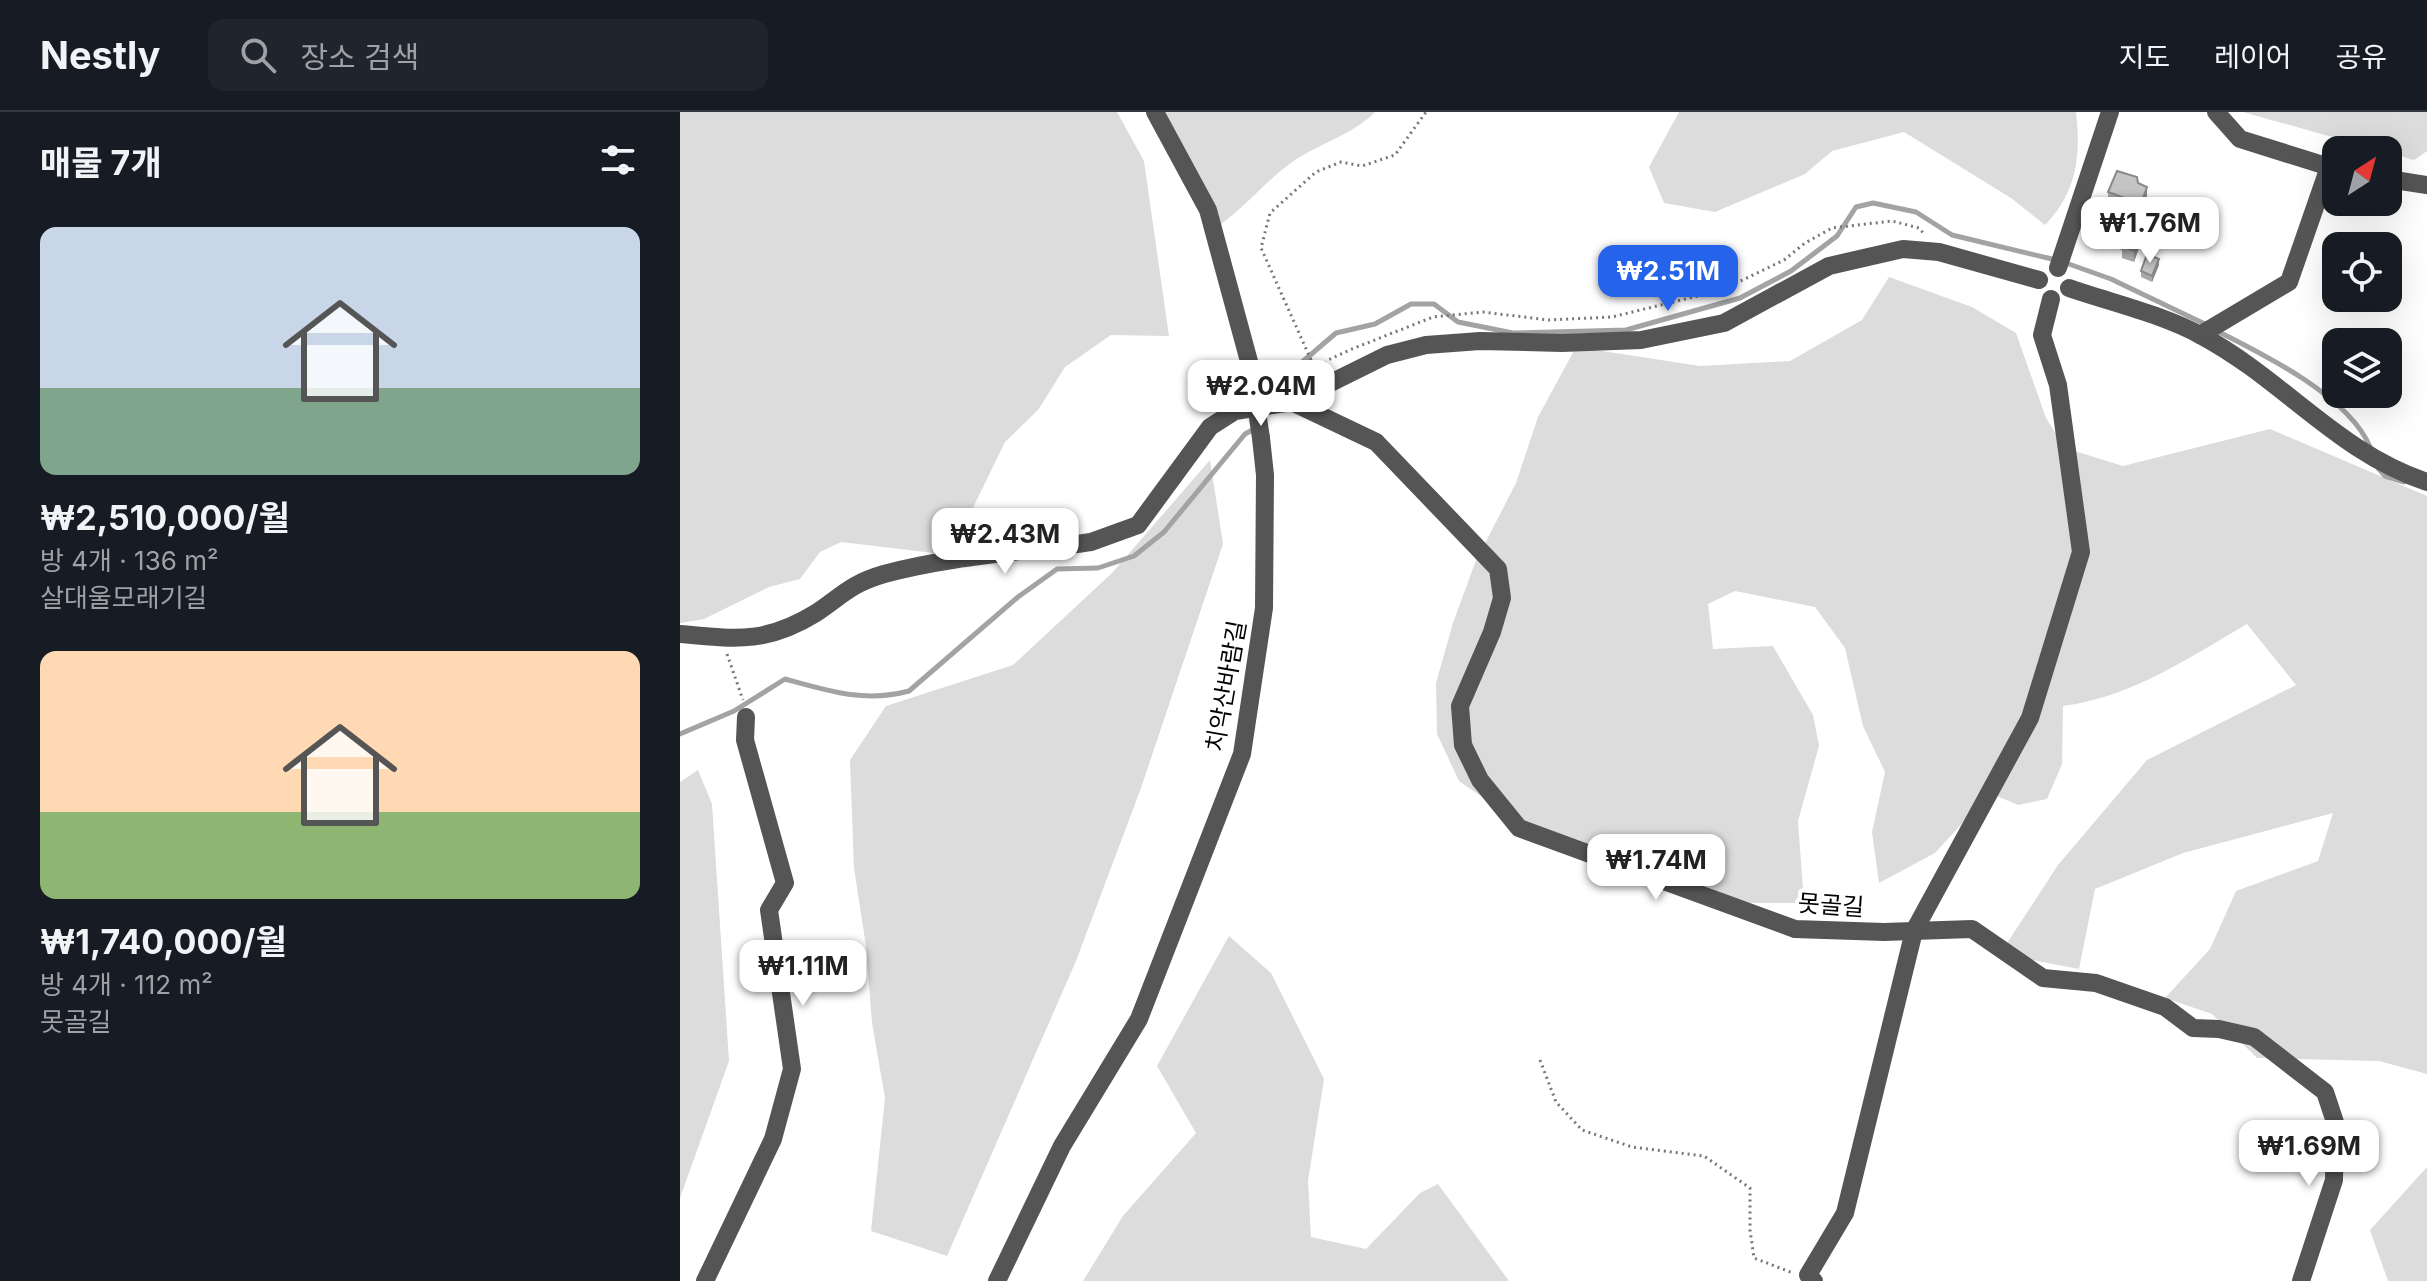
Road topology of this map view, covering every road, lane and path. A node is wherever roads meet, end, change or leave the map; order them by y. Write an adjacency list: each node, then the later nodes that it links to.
1 (1155, 112): 27 (street, 치악산바람길, bridge)
2 (1426, 112): 16 (path)
3 (2110, 112): 10 (street)
4 (2216, 112): 5 (street)
5 (2322, 165)
6 (2402, 181): 7 (street)
7 (2427, 185)
8 (2322, 195): 15 (street)
9 (1939, 252): 11 (street); 14 (path); 17 (street)
10 (2058, 266): 11 (street); 12 (street)
11 (2039, 280): 13 (street)
12 (2069, 288): 13 (street); 15 (street)
13 (2051, 299): 23 (street)
14 (1433, 317)
15 (2210, 329): 18 (street)
16 (1317, 373)
17 (1287, 403): 20 (street); 23 (street, 못골길)
18 (2427, 482)
19 (680, 634): 20 (street)
20 (723, 639): 21 (path)
21 (743, 698)
22 (746, 717): 26 (street)
23 (1914, 931): 25 (street); 28 (street, 못골길)
24 (1540, 1060): 25 (path)
25 (1811, 1278)
26 (705, 1281)
27 (997, 1281)
28 (2301, 1281)

